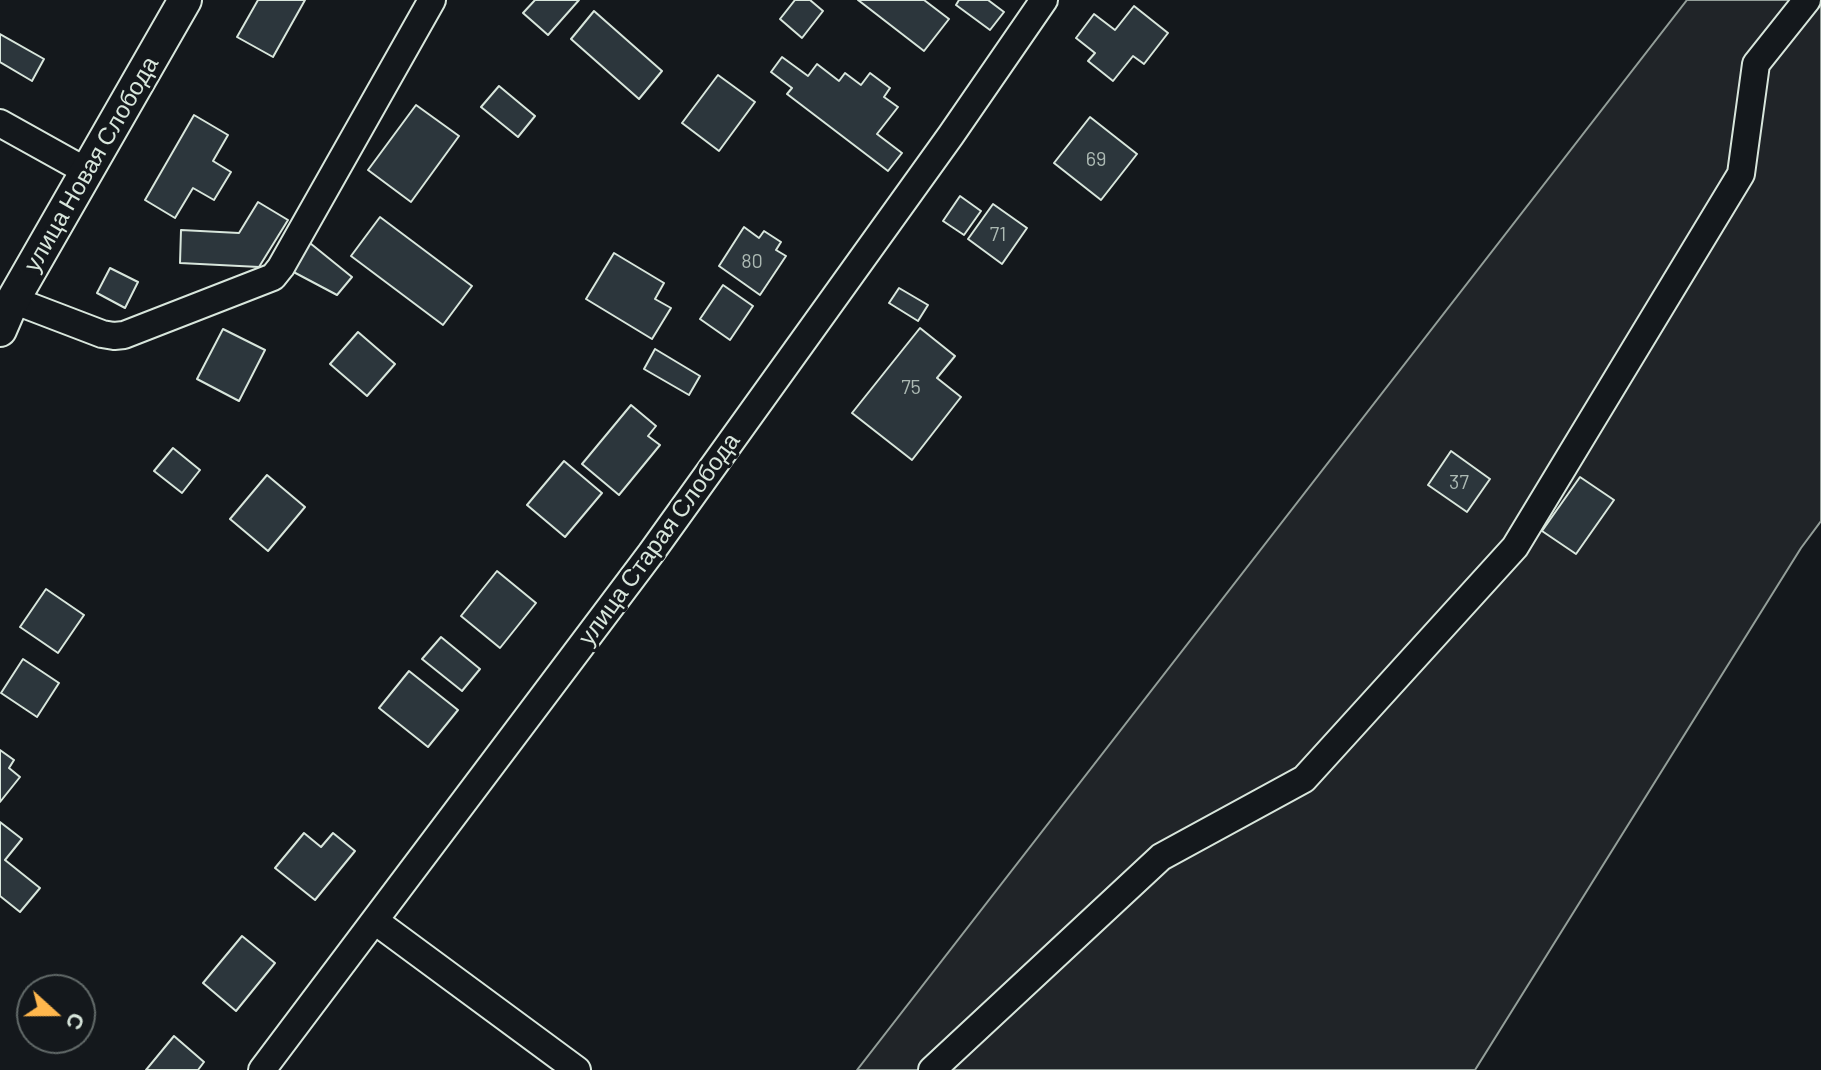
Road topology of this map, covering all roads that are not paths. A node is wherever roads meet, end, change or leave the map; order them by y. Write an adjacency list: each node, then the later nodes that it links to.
1 (185, 0): 6 (street, улица Новая Слобода)
2 (432, 0): 7 (street)
3 (1044, 0): 9 (street, улица Старая Слобода)
4 (1807, 0): 12 (street)
5 (0, 123): 6 (street)
6 (86, 171): 7 (street, улица Новая Слобода)
7 (13, 300): 8 (street, улица Новая Слобода)
8 (0, 330)
9 (375, 921): 10 (street, улица Старая Слобода); 11 (street)
10 (262, 1070)
11 (577, 1070)
12 (932, 1070)

